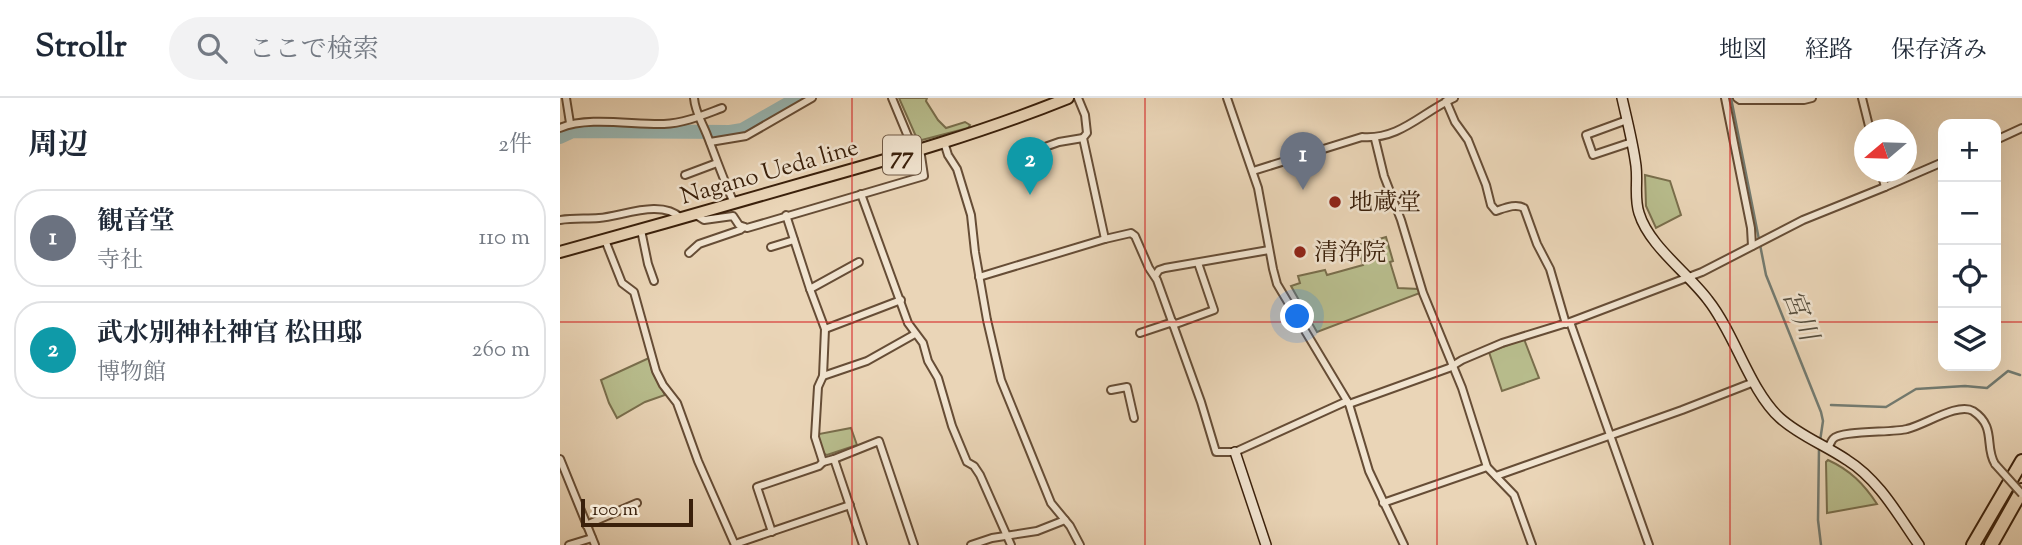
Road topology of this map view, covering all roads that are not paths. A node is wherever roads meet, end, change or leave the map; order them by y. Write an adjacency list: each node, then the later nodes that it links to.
1 (566, 98): 19 (street)
2 (694, 98): 16 (street)
3 (812, 98): 25 (street)
4 (892, 98): 29 (street)
5 (1068, 98): 26 (main road, Nagano Ueda line / 77)
6 (1078, 98): 22 (street)
7 (1227, 98): 32 (street)
8 (1454, 98): 14 (street)
9 (1625, 98): 18 (main road)
10 (1726, 98): 49 (street)
11 (1737, 98): 12 (street)
12 (1812, 98)
13 (1861, 98): 17 (street)
14 (1446, 102): 24 (street); 63 (street)
15 (722, 108): 16 (street)
16 (698, 117): 19 (street); 25 (street)
17 (1867, 119)
18 (1627, 120): 27 (main road); 27 (street)
19 (570, 123): 20 (street)
20 (560, 128)
21 (2022, 128): 23 (street)
22 (1083, 138): 28 (street); 46 (street)
23 (2001, 138)
24 (1375, 139): 32 (street); 67 (street)
25 (709, 140): 30 (street)
26 (944, 142): 29 (main road, Nagano Ueda line / 77); 57 (street)
27 (1632, 142): 58 (main road)
28 (1042, 148)
29 (917, 150): 36 (street); 37 (main road, Nagano Ueda line / 77)
30 (717, 163): 33 (street); 37 (street)
31 (1938, 164): 35 (street)
32 (1253, 171): 51 (street)
33 (685, 174)
34 (1884, 182): 35 (street)
35 (1885, 187): 49 (street)
36 (861, 194): 39 (street); 61 (street)
37 (734, 203): 38 (main road, Nagano Ueda line / 77)
38 (696, 215): 40 (main road, Nagano Ueda line / 77); 42 (street)
39 (786, 215): 43 (street); 48 (street)
40 (681, 219): 41 (street); 44 (main road, Nagano Ueda line / 77)
41 (560, 220)
42 (716, 220): 43 (street); 45 (street)
43 (744, 227): 45 (street)
44 (641, 230): 47 (main road, Nagano Ueda line / 77); 59 (street)
45 (718, 237): 53 (street)
46 (1105, 239): 56 (street); 57 (street)
47 (605, 240): 52 (main road, Nagano Ueda line / 77); 94 (street)
48 (794, 240): 50 (street); 60 (street)
49 (1753, 246): 58 (street)
50 (771, 247)
51 (1269, 250): 55 (street); 71 (street)
52 (560, 252)
53 (689, 253)
54 (859, 262): 60 (street)
55 (1198, 263): 56 (street); 62 (street)
56 (1154, 275): 62 (street)
57 (979, 277): 87 (street)
58 (1689, 277): 63 (street); 69 (main road)
59 (654, 281)
60 (810, 289): 64 (street)
61 (901, 300): 64 (street); 65 (street)
62 (1173, 323): 66 (street); 75 (street)
63 (1568, 323): 67 (street); 73 (street)
64 (825, 329): 68 (street)
65 (915, 334): 68 (street); 90 (street)
66 (1140, 334)
67 (1452, 365): 71 (street); 80 (street)
68 (823, 376): 79 (street)
69 (1754, 382): 73 (street); 74 (main road)
70 (1111, 390): 72 (street)
71 (1348, 402): 75 (street); 85 (street)
72 (1135, 418)
73 (1611, 436): 82 (street); 102 (street)
74 (1822, 446): 83 (street, bridge); 103 (main road)
75 (1235, 452): 99 (main road)
76 (560, 459): 81 (street)
77 (834, 459): 79 (street); 86 (street); 95 (street)
78 (2022, 461): 104 (highway)
79 (824, 462): 89 (street)
80 (1487, 467): 82 (street); 85 (street)
81 (562, 471): 88 (street)
82 (1496, 475): 101 (street)
83 (2022, 492): 105 (highway)
84 (637, 503): 88 (street)
85 (1383, 503): 100 (street)
86 (850, 505): 89 (street); 92 (street)
87 (1065, 520): 90 (street); 98 (street)
88 (586, 525): 91 (street)
89 (772, 532): 94 (street)
90 (1007, 537): 96 (street); 97 (street)
91 (593, 541): 93 (street)
92 (861, 544)
93 (569, 545)
94 (735, 545)
95 (914, 545)
96 (971, 545)
97 (1011, 545)
98 (1080, 545)
99 (1266, 545)
100 (1404, 545)
101 (1532, 545)
102 (1649, 545)
103 (1919, 545)
104 (1973, 545)
105 (1991, 545)

